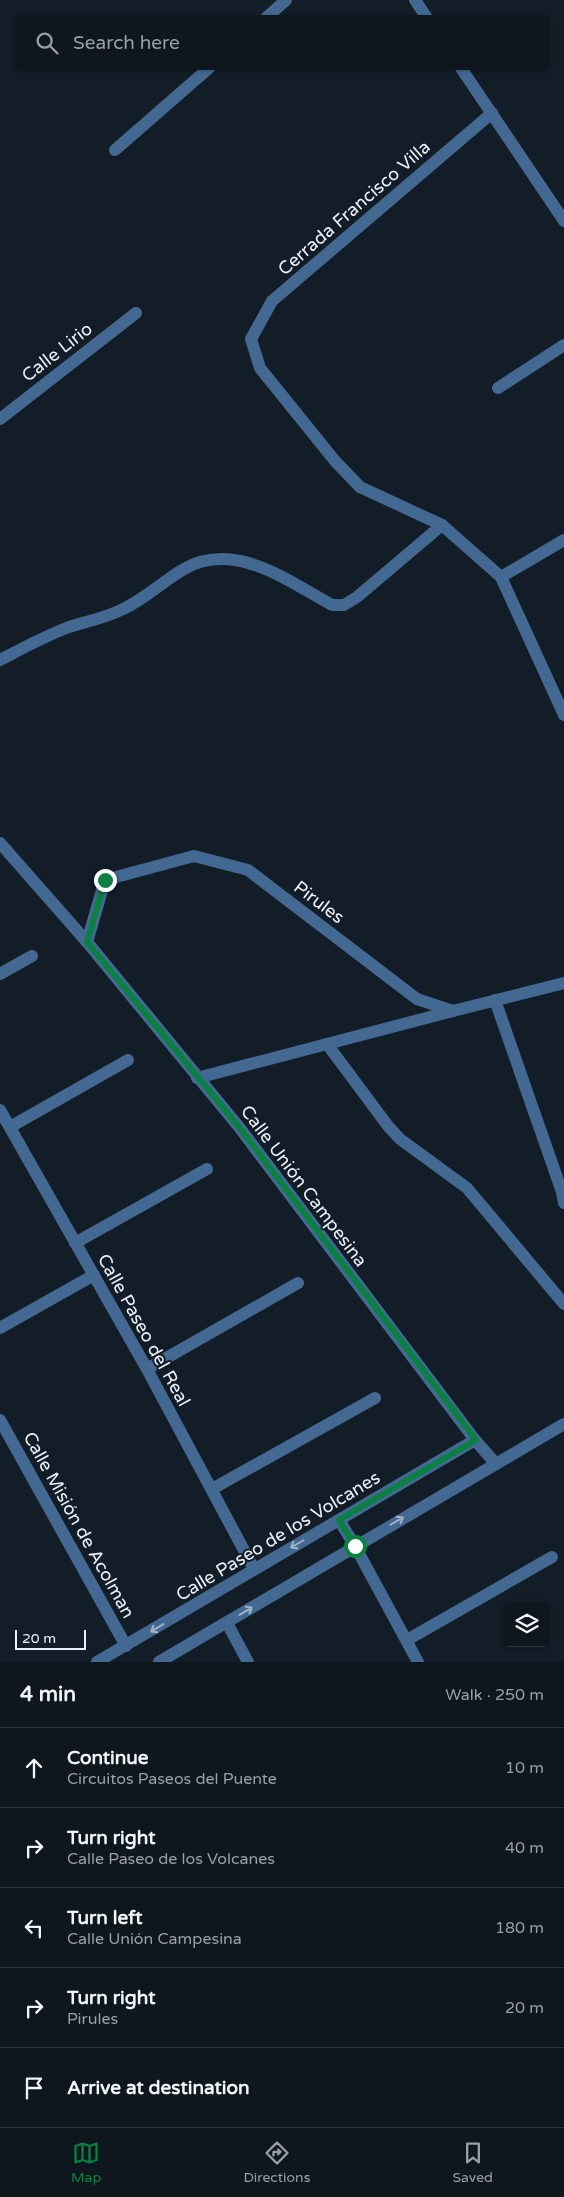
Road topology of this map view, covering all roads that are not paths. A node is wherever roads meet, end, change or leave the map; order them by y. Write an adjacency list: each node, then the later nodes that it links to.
1 (286, 0): 3 (street)
2 (415, 0): 4 (street)
3 (269, 15)
4 (425, 15)
5 (207, 70): 8 (street)
6 (462, 70): 7 (street)
7 (492, 112): 9 (street); 14 (street, Cerrada Francisco Villa)
8 (115, 150)
9 (564, 221)
10 (136, 313): 13 (street, Calle Lirio)
11 (564, 344): 12 (street)
12 (498, 388)
13 (0, 419)
14 (442, 525): 16 (street); 17 (street)
15 (564, 540): 16 (street)
16 (502, 577): 18 (street)
17 (0, 660)
18 (564, 715)
19 (0, 843): 20 (street, Calle Unión Campesina)
20 (87, 942): 25 (street, Pirules); 28 (street, Calle Unión Campesina)
21 (32, 956): 22 (street)
22 (0, 974)
23 (564, 983): 24 (street)
24 (494, 1000): 25 (street); 32 (street)
25 (453, 1010): 26 (street)
26 (327, 1044): 28 (street); 36 (street)
27 (128, 1060): 30 (street)
28 (198, 1078): 42 (street, Calle Unión Campesina)
29 (0, 1110): 30 (street, Calle Paseo del Real)
30 (10, 1126): 33 (street, Calle Paseo del Real)
31 (207, 1169): 33 (street)
32 (564, 1203)
33 (75, 1243): 34 (street, Calle Paseo del Real)
34 (94, 1275): 37 (street); 38 (street, Calle Paseo del Real)
35 (298, 1283): 38 (street)
36 (564, 1304)
37 (0, 1328)
38 (147, 1369): 44 (street, Calle Paseo del Real)
39 (375, 1398): 44 (street)
40 (0, 1420): 51 (street, Calle Misión de Acolman)
41 (564, 1424): 43 (street)
42 (476, 1440): 43 (street, Calle Unión Campesina); 45 (street, Calle Paseo de los Volcanes)
43 (496, 1464): 46 (street, one-way to 43)
44 (212, 1489): 48 (street, Calle Paseo del Real)
45 (339, 1520): 46 (street); 48 (street, Calle Paseo de los Volcanes, one-way to 48)
46 (355, 1546): 49 (street, one-way to 46); 50 (street)
47 (552, 1557): 50 (street)
48 (254, 1569): 51 (street, Calle Paseo de los Volcanes, one-way to 51)
49 (226, 1623): 53 (street); 54 (street)
50 (407, 1640): 55 (street)
51 (126, 1646): 52 (street, Calle Paseo de los Volcanes)
52 (97, 1662)
53 (159, 1662)
54 (248, 1662)
55 (418, 1662)

